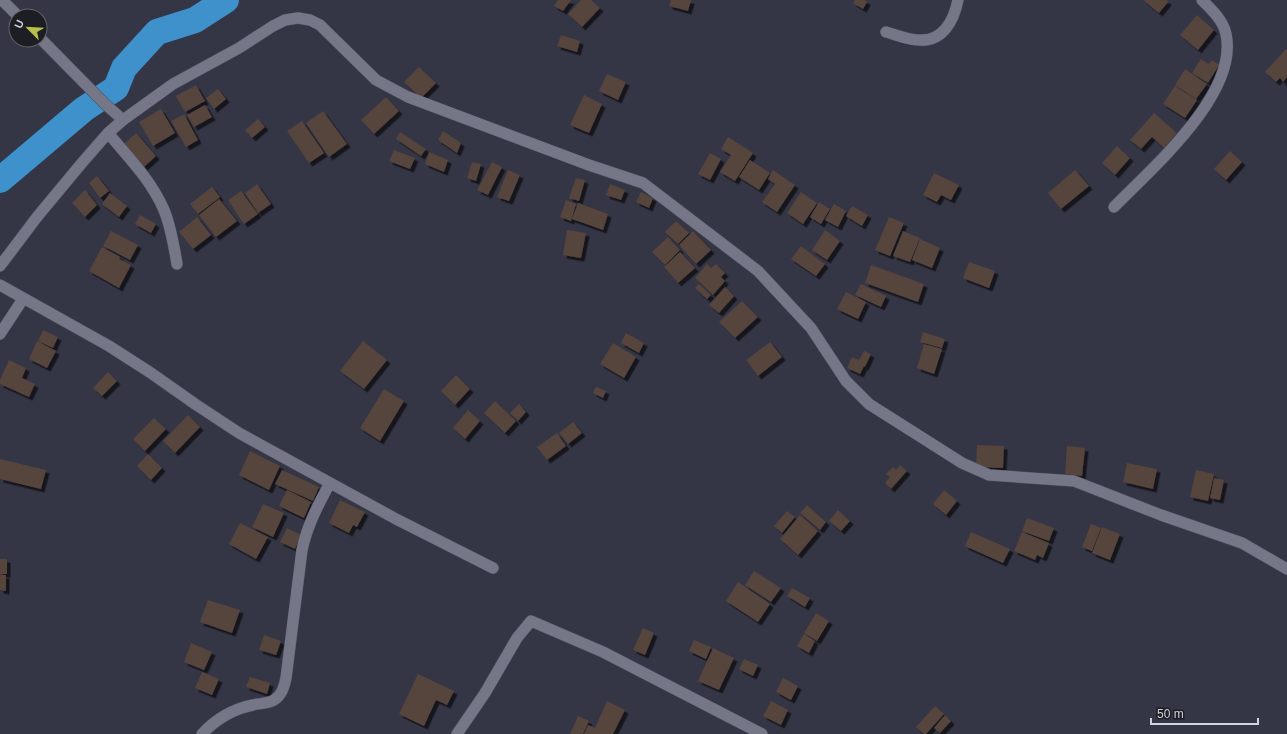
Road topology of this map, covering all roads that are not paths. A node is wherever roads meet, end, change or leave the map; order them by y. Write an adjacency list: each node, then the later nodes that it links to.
1 (2, 0): 4 (street)
2 (958, 0): 5 (street)
3 (1202, 0): 9 (street)
4 (10, 8)
5 (886, 32)
6 (48, 46): 7 (street)
7 (123, 120): 8 (street); 17 (street)
8 (108, 133): 10 (street); 11 (street)
9 (1114, 207)
10 (177, 264)
11 (0, 266)
12 (0, 285): 13 (street)
13 (23, 299): 14 (street); 15 (street)
14 (0, 334)
15 (330, 483): 16 (street); 18 (street)
16 (493, 568)
17 (1287, 569)
18 (202, 734)
19 (457, 734): 20 (street)
20 (762, 734)

